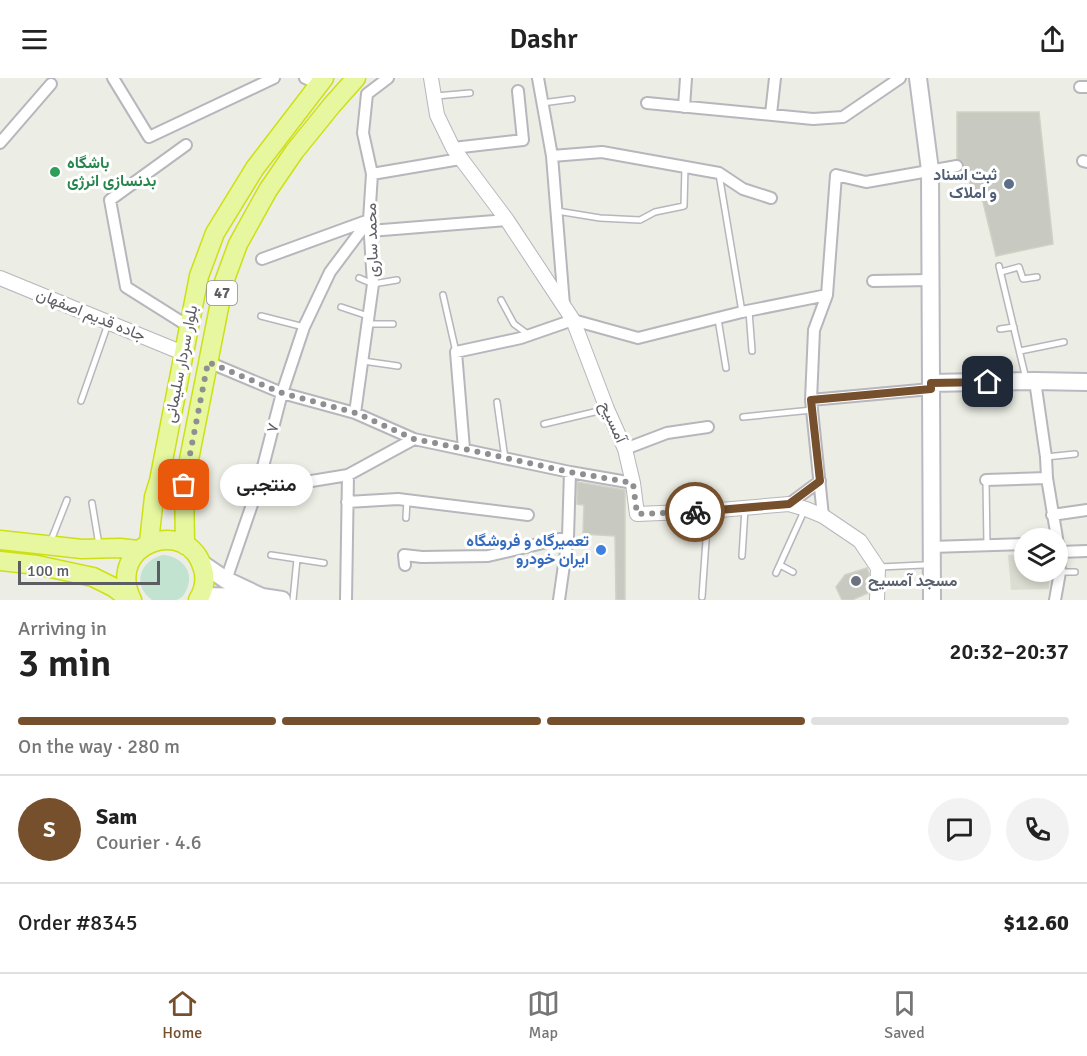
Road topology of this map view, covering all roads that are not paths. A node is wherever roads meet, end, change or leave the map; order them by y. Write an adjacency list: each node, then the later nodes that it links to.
1 (113, 78): 2 (street)
2 (274, 78)
3 (356, 78): 65 (highway, بلوار سردار سلیمانی / 47)
4 (388, 78): 29 (street, محمد ساری)
5 (431, 78): 15 (street, آمسیح)
6 (538, 78): 17 (street)
7 (686, 78): 19 (street)
8 (775, 78): 20 (street)
9 (900, 78): 20 (street)
10 (918, 78): 27 (main road)
11 (316, 80): 54 (highway, بلوار سردار سلیمانی / 47)
12 (51, 84): 21 (street)
13 (518, 91): 23 (street)
14 (470, 93): 15 (lane)
15 (434, 97): 23 (street, آمسیح)
16 (572, 99): 17 (lane)
17 (542, 103): 24 (street)
18 (647, 103): 19 (street)
19 (684, 107): 20 (street)
20 (771, 114)
21 (0, 143)
22 (186, 145): 54 (street)
23 (456, 154): 29 (street); 32 (street, آمسیح)
24 (552, 156): 26 (street); 31 (street)
25 (957, 166): 27 (street)
26 (686, 167): 28 (street); 31 (lane)
27 (930, 170): 38 (main road); 43 (street)
28 (719, 173): 30 (street); 47 (lane)
29 (372, 174): 33 (street, محمد ساری)
30 (771, 198)
31 (556, 211): 45 (street)
32 (507, 220): 33 (street); 45 (street, آمسیح)
33 (369, 226): 34 (street); 41 (street, محمد ساری); 55 (street, ۷)
34 (262, 259)
35 (358, 278): 41 (lane)
36 (1037, 278): 56 (lane)
37 (397, 280): 41 (lane)
38 (930, 280): 39 (street); 70 (main road)
39 (873, 281)
40 (2, 283): 52 (street, جاده قدیم اصفهان)
41 (373, 284): 50 (street, محمد ساری)
42 (443, 295): 62 (lane)
43 (827, 295): 47 (street); 74 (street)
44 (501, 300): 58 (lane)
45 (564, 305): 51 (street, آمسیح)
46 (341, 307): 50 (lane)
47 (746, 311): 49 (street); 60 (lane)
48 (261, 316): 55 (lane)
49 (718, 319): 51 (street); 67 (lane)
50 (369, 320): 53 (lane); 64 (street, محمد ساری)
51 (573, 320): 58 (street); 75 (street, آمسیح)
52 (109, 322): 63 (street, جاده قدیم اصفهان); 72 (lane)
53 (393, 324)
54 (188, 326): 63 (highway, بلوار سردار سلیمانی / 47)
55 (304, 327): 71 (street, ۷)
56 (1014, 327): 57 (lane); 61 (lane)
57 (1000, 329)
58 (530, 335): 62 (street)
59 (1064, 342): 61 (lane)
60 (752, 351)
61 (1020, 351): 68 (lane)
62 (456, 352): 81 (street)
63 (183, 353): 93 (highway, بلوار سردار سلیمانی / 47)
64 (363, 361): 66 (lane); 76 (street, محمد ساری)
65 (208, 362): 71 (street); 96 (highway, بلوار سردار سلیمانی / 47)
66 (398, 366)
67 (726, 368)
68 (1031, 381): 69 (main road); 70 (main road); 84 (street)
69 (1087, 382)
70 (931, 389): 74 (street); 116 (main road); 128 (main road)
71 (282, 393): 76 (street); 92 (street, ۷)
72 (81, 400)
73 (497, 402): 85 (lane)
74 (812, 405): 77 (lane); 90 (street)
75 (607, 409): 78 (lane); 82 (street, آمسیح)
76 (356, 413): 80 (street)
77 (743, 417)
78 (544, 424)
79 (708, 427): 82 (street)
80 (414, 439): 81 (street); 87 (street)
81 (465, 449): 85 (street)
82 (625, 449): 91 (street, آمسیح)
83 (1075, 454): 84 (lane)
84 (1046, 457): 88 (street)
85 (505, 459): 86 (street)
86 (570, 472): 91 (street); 109 (street)
87 (348, 475): 92 (street); 97 (street)
88 (1047, 478): 89 (street); 105 (street)
89 (986, 480): 114 (lane)
90 (820, 481): 99 (street); 106 (street)
91 (633, 483): 103 (street, آمسیح)
92 (257, 490): 135 (street, ۷)
93 (154, 497): 96 (highway); 115 (highway, بلوار سردار سلیمانی / 47)
94 (67, 500): 112 (lane)
95 (407, 500): 97 (street); 104 (street); 107 (lane)
96 (185, 501): 113 (highway, بلوار سردار سلیمانی / 47)
97 (348, 502): 143 (street)
98 (92, 503): 118 (lane)
99 (789, 504): 100 (street, آمسیح); 101 (street, آمسیح)
100 (746, 508): 103 (street, آمسیح); 121 (lane)
101 (806, 508): 106 (street, آمسیح); 127 (lane)
102 (1087, 510): 105 (street)
103 (708, 511): 138 (lane)
104 (528, 515)
105 (1052, 515): 108 (street)
106 (824, 516): 129 (street, آمسیح)
107 (406, 518)
108 (1055, 528)
109 (568, 537): 126 (street); 144 (street)
110 (0, 540): 112 (highway)
111 (1014, 544): 114 (street)
112 (40, 545): 118 (highway)
113 (185, 545): 115 (highway); 124 (highway)
114 (987, 545): 116 (street)
115 (143, 546): 118 (highway); 140 (highway, 47)
116 (932, 547): 147 (main road)
117 (1068, 547): 119 (street)
118 (93, 549): 134 (highway)
119 (1087, 551)
120 (271, 555): 122 (lane)
121 (742, 556)
122 (297, 559): 125 (lane); 142 (lane)
123 (0, 561): 134 (highway)
124 (201, 563): 135 (main road); 139 (highway)
125 (324, 563)
126 (405, 565)
127 (780, 565): 130 (lane); 133 (lane)
128 (923, 565): 129 (lane); 146 (main road)
129 (878, 567): 145 (street)
130 (793, 572)
131 (1068, 572): 132 (lane)
132 (1076, 572)
133 (776, 573)
134 (82, 575): 140 (highway)
135 (226, 580): 137 (main road)
136 (1057, 582): 148 (street)
137 (262, 597): 139 (main road); 141 (main road)
138 (702, 597)
139 (201, 599)
140 (131, 600)
141 (282, 600)
142 (293, 600)
143 (346, 600)
144 (559, 600)
145 (877, 600)
146 (924, 600)
147 (932, 600)
148 (1055, 600)

